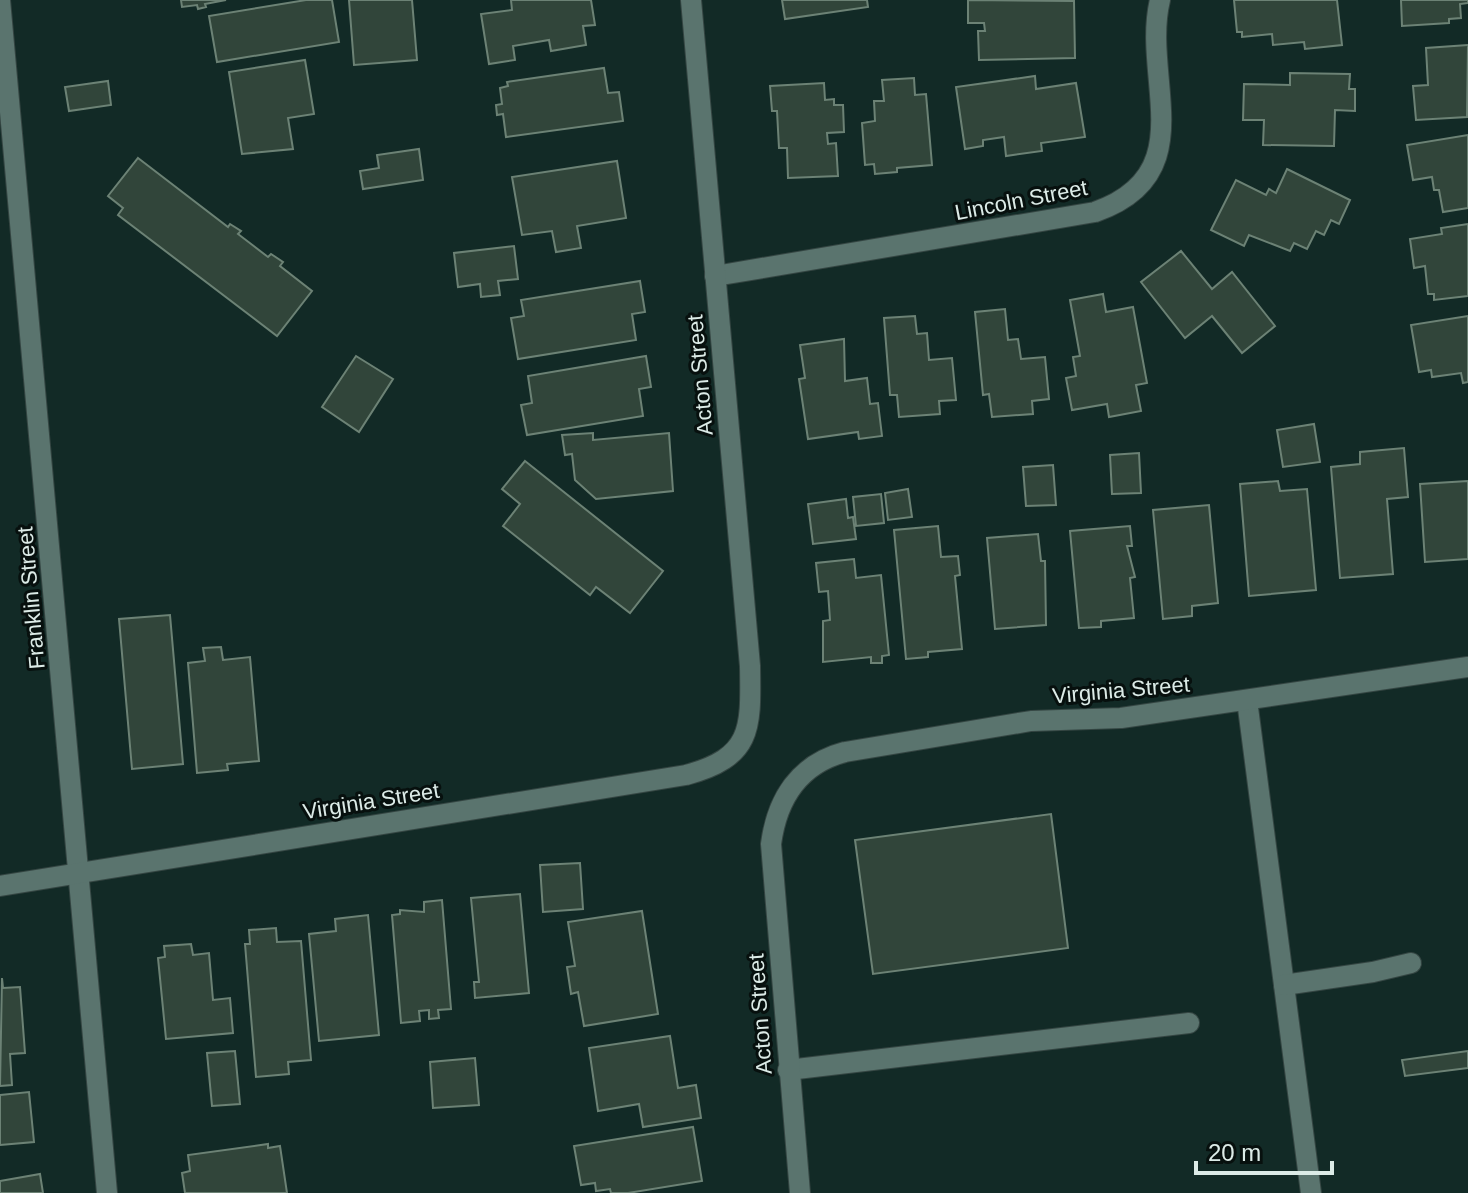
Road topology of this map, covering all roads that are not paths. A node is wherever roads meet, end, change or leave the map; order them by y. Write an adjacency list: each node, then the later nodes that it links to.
1 (0, 0): 9 (street, Franklin Street)
2 (691, 0): 4 (street, Acton Street)
3 (1160, 0): 4 (street, Lincoln Street)
4 (715, 276): 7 (street, Acton Street)
5 (1468, 667): 6 (street, Virginia Street)
6 (1247, 700): 8 (street, Virginia Street); 12 (street)
7 (740, 745): 9 (street, Virginia Street)
8 (790, 787): 14 (street, Acton Street)
9 (78, 874): 10 (street, Virginia Street); 15 (street, Franklin Street)
10 (0, 886)
11 (1411, 963): 12 (street)
12 (1284, 985): 17 (street)
13 (1189, 1023): 14 (street)
14 (788, 1070): 16 (street, Acton Street)
15 (107, 1193)
16 (800, 1193)
17 (1311, 1193)

